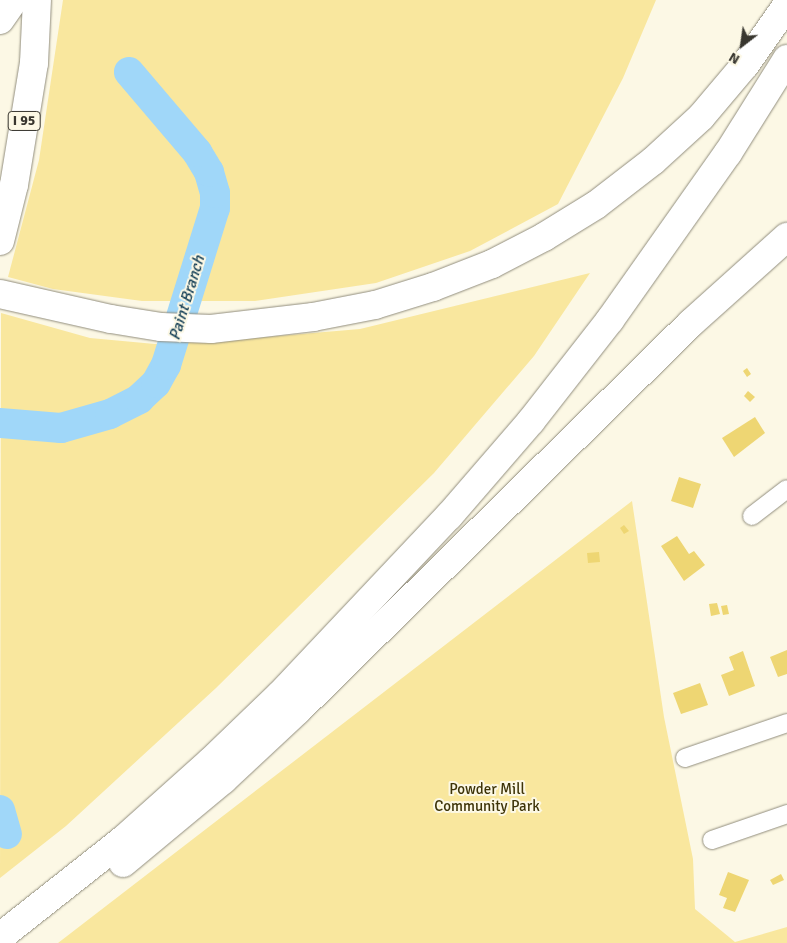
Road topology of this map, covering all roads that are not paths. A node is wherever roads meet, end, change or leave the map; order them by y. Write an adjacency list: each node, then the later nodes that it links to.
1 (14, 0): 4 (highway)
2 (37, 0): 7 (highway, I 95)
3 (787, 5): 8 (highway)
4 (0, 20)
5 (787, 59): 15 (highway)
6 (787, 237): 16 (highway)
7 (0, 241)
8 (0, 294)
9 (787, 489): 10 (street)
10 (752, 516)
11 (787, 723): 12 (street)
12 (685, 758)
13 (787, 814): 14 (street)
14 (712, 840)
15 (0, 937)
16 (18, 943)

